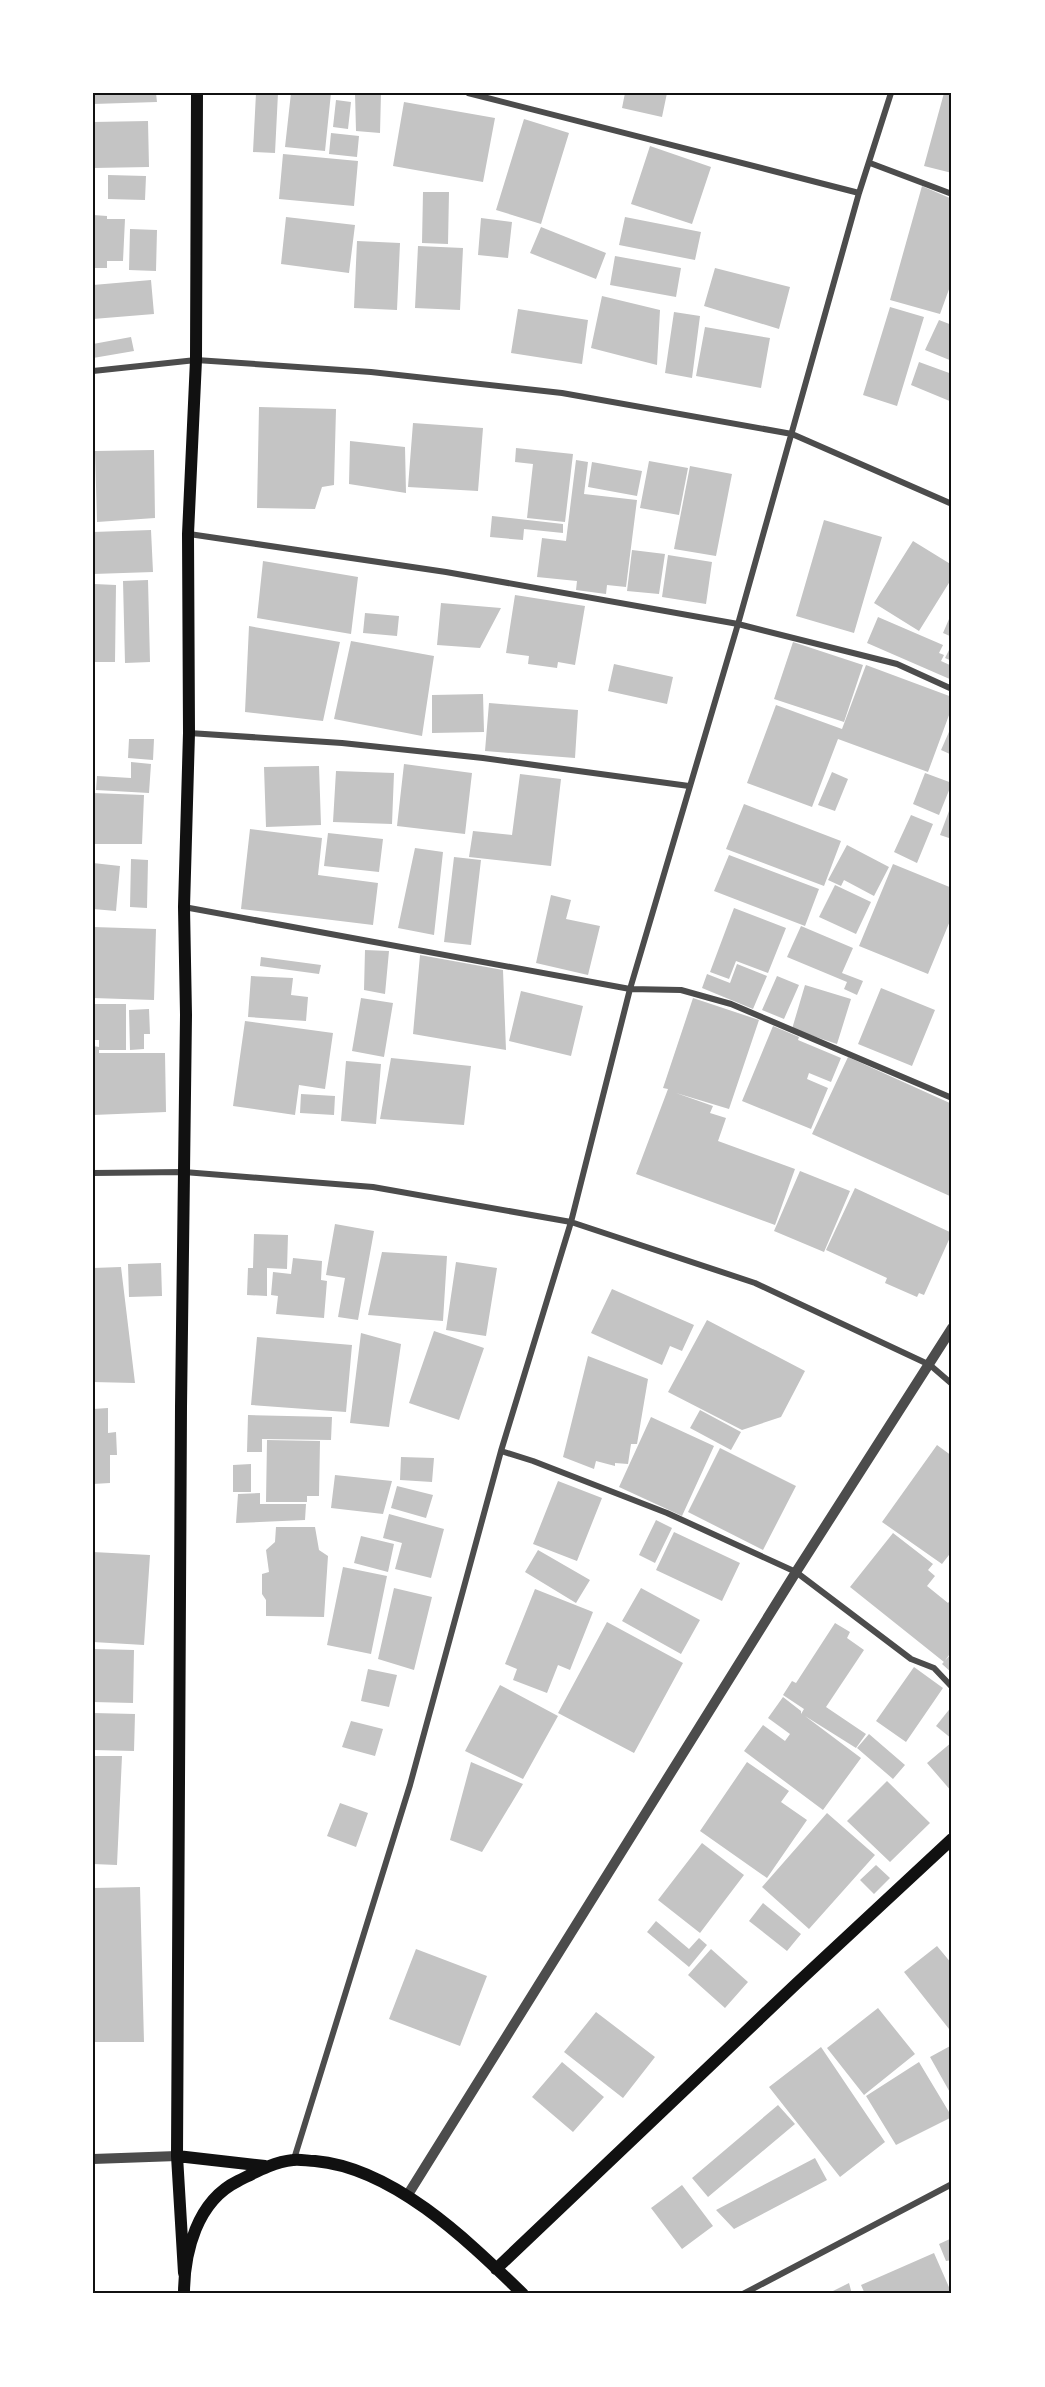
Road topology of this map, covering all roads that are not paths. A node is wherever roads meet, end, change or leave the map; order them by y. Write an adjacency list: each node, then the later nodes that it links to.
1 (197, 93): 7 (main road)
2 (468, 93): 5 (street)
3 (891, 93): 4 (street)
4 (870, 163): 5 (street); 6 (street)
5 (859, 193): 9 (street)
6 (952, 194)
7 (196, 360): 8 (street); 9 (street); 11 (main road)
8 (93, 371)
9 (792, 434): 10 (street); 12 (street)
10 (952, 504)
11 (188, 534): 12 (street); 14 (main road)
12 (738, 624): 13 (street); 15 (street)
13 (952, 688)
14 (189, 733): 15 (street); 16 (main road)
15 (689, 786): 17 (street)
16 (184, 907): 17 (street); 19 (main road)
17 (630, 989): 18 (street); 21 (street)
18 (952, 1098)
19 (184, 1172): 20 (street); 21 (street); 29 (main road)
20 (93, 1173)
21 (571, 1222): 23 (street); 25 (street)
22 (952, 1328): 23 (street)
23 (930, 1365): 24 (street); 26 (street)
24 (952, 1384)
25 (501, 1451): 26 (street); 31 (street)
26 (796, 1572): 27 (street); 34 (street)
27 (952, 1687)
28 (952, 1839): 35 (main road)
29 (177, 2156): 30 (street); 32 (main road); 36 (main road)
30 (93, 2159)
31 (294, 2160): 32 (main road); 34 (main road)
32 (266, 2166): 36 (main road)
33 (952, 2184): 39 (street)
34 (407, 2196): 35 (main road)
35 (496, 2269): 38 (main road)
36 (184, 2273): 37 (main road)
37 (184, 2294)
38 (523, 2294)
39 (743, 2294)

